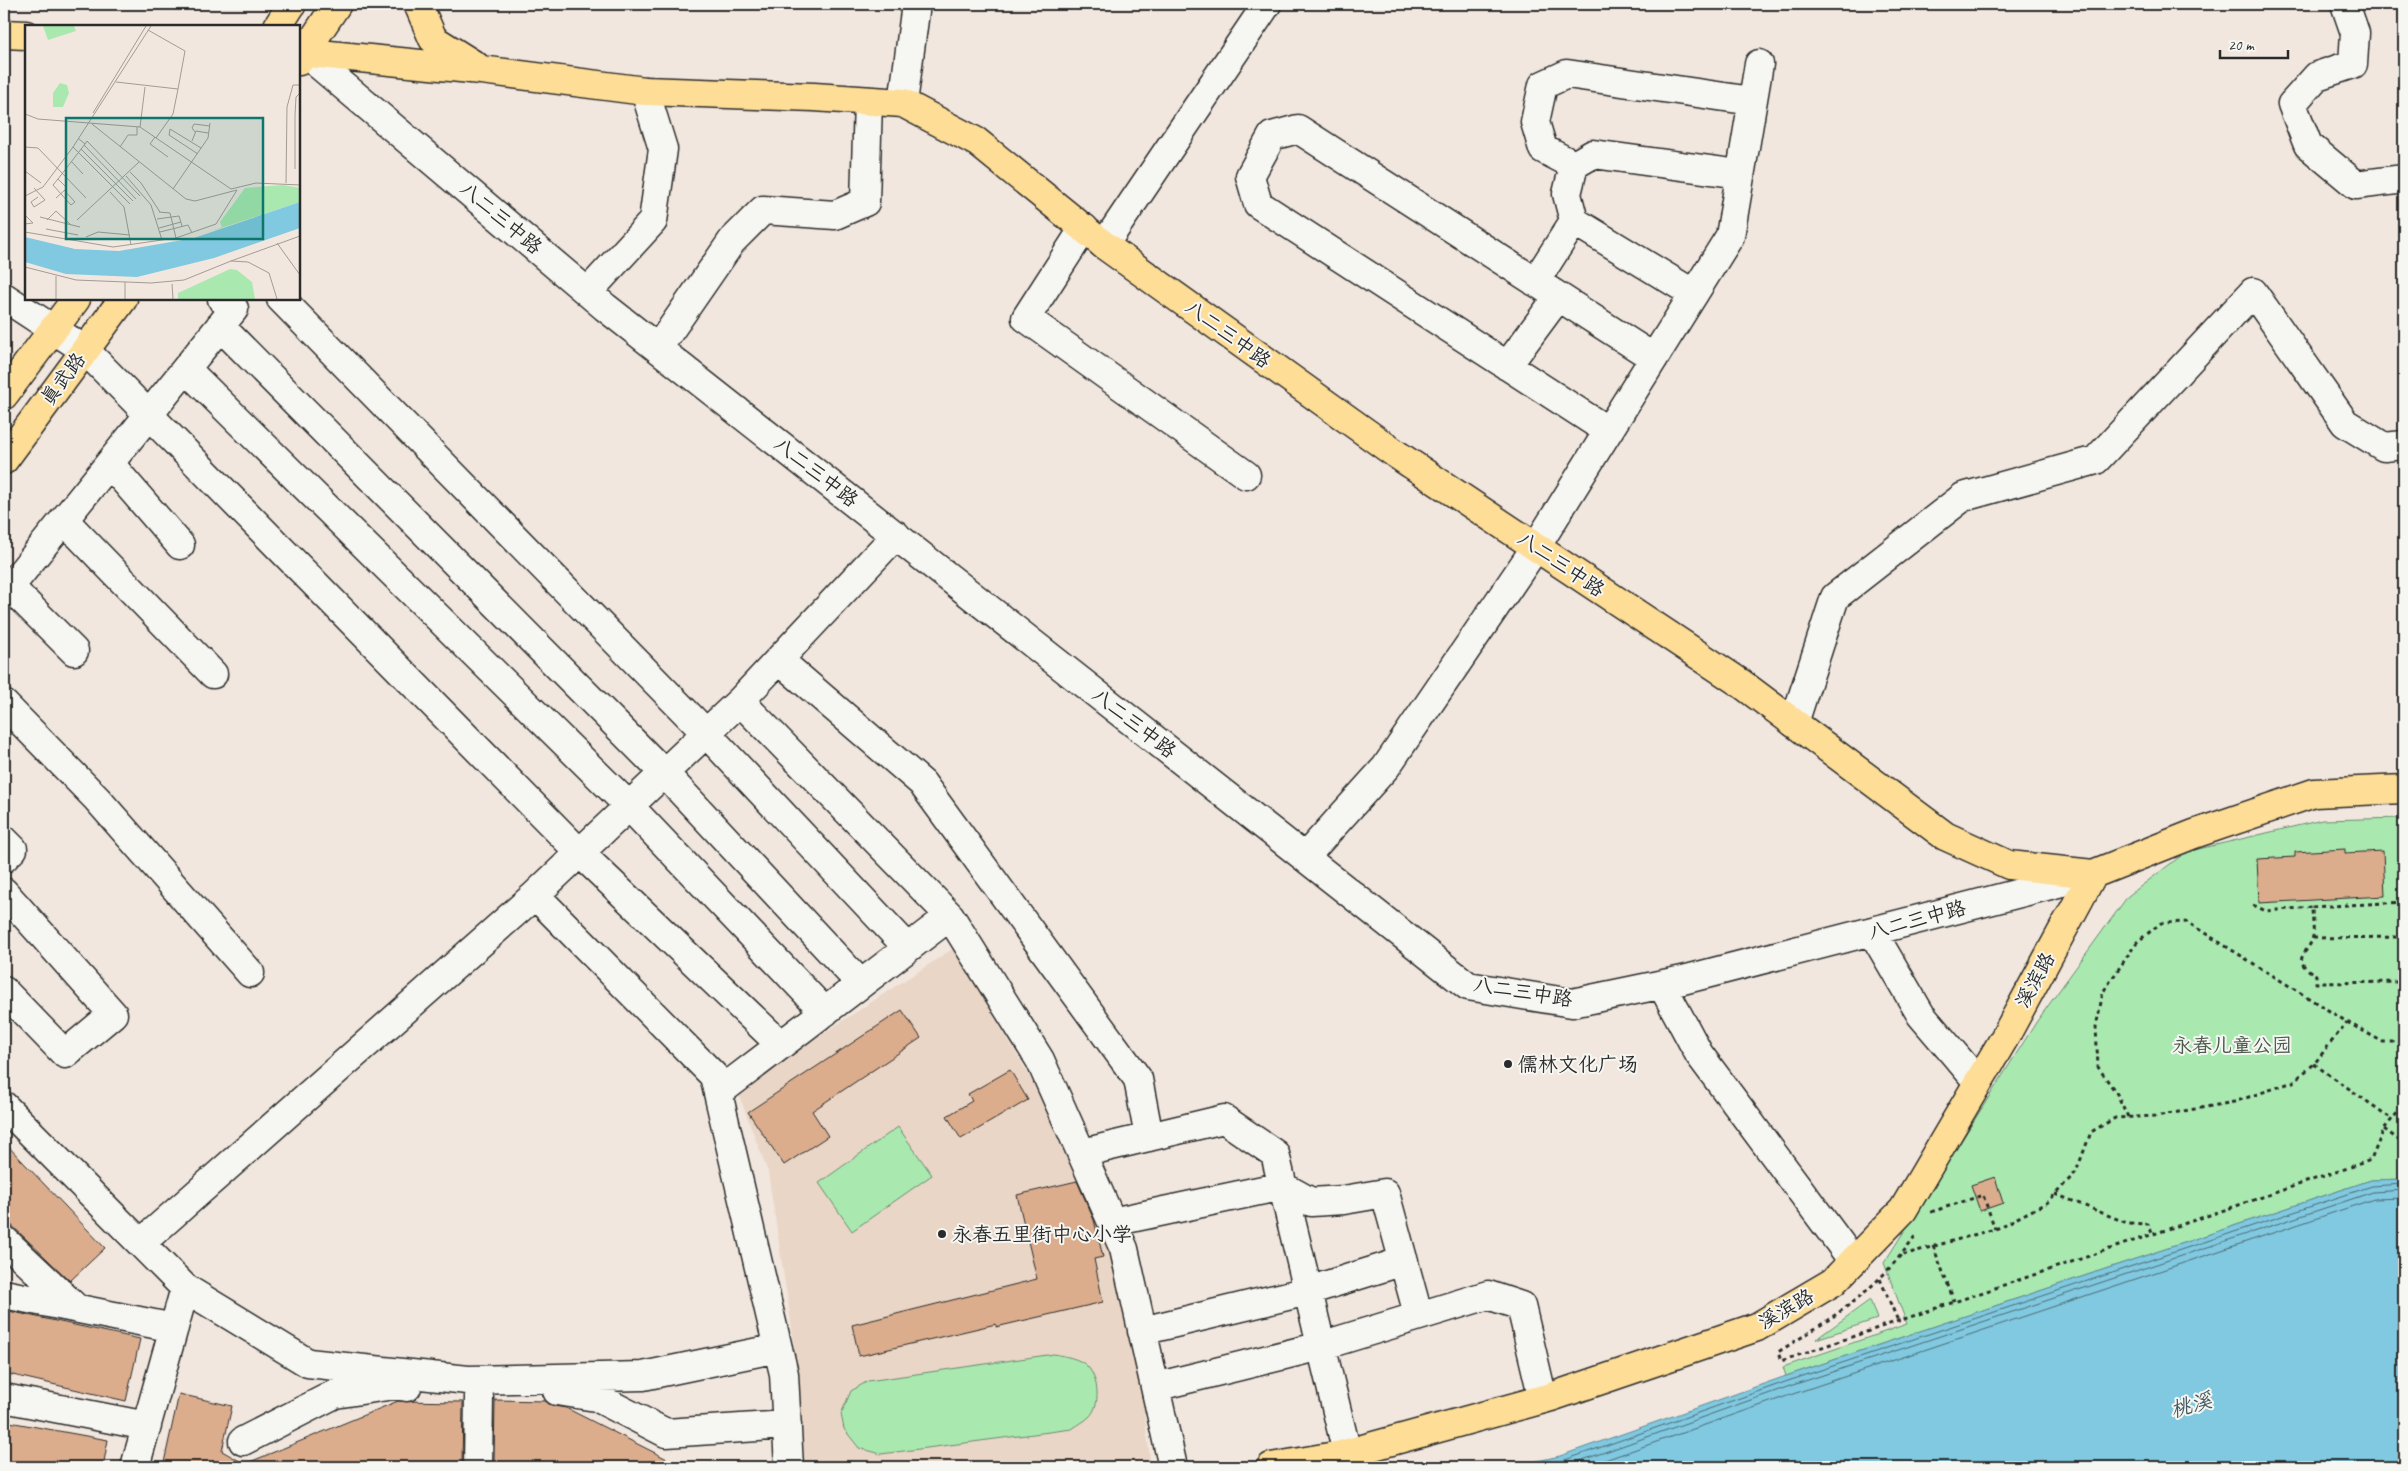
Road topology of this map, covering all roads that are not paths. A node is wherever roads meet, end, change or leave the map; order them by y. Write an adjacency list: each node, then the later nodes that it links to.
1 (292, 4): 7 (main road)
2 (337, 4): 10 (main road)
3 (418, 4): 12 (main road)
4 (916, 4): 16 (street)
5 (1267, 4): 22 (street)
6 (2345, 4): 19 (street)
7 (279, 25)
8 (4, 34): 9 (main road)
9 (25, 35)
10 (301, 55): 12 (main road, 八二三中路); 24 (street, 八二三中路)
11 (1758, 64): 15 (street)
12 (481, 70): 13 (main road, 八二三中路)
13 (646, 92): 14 (main road, 八二三中路); 24 (street)
14 (868, 101): 16 (main road, 八二三中路); 32 (street)
15 (1752, 101): 17 (street); 18 (street)
16 (903, 103): 21 (main road, 八二三中路)
17 (1574, 164): 18 (street); 20 (street)
18 (1740, 174): 25 (street)
19 (2404, 179)
20 (1574, 221): 23 (street); 25 (street)
21 (1084, 228): 22 (main road, 八二三中路); 43 (street)
22 (1104, 245): 47 (main road, 八二三中路)
23 (1546, 289): 34 (street); 35 (street); 35 (street)
24 (588, 292): 32 (street, 八二三中路)
25 (1694, 294): 34 (street)
26 (4, 297): 31 (street)
27 (75, 300): 31 (main road, 真武路)
28 (122, 300): 33 (main road, 真武路)
29 (282, 300): 55 (street)
30 (230, 308): 36 (street); 56 (street)
31 (54, 328): 33 (street); 37 (main road, 真武路)
32 (658, 348): 45 (street, 八二三中路)
33 (85, 350): 38 (street); 41 (main road, 真武路)
34 (1654, 358): 39 (street)
35 (1507, 366): 39 (street)
36 (186, 369): 38 (street); 58 (street)
37 (4, 395)
38 (149, 416): 42 (street); 60 (street)
39 (1608, 432): 47 (street)
40 (2404, 445): 54 (street)
41 (4, 460)
42 (110, 464): 44 (street); 46 (street)
43 (1246, 475)
44 (64, 520): 48 (street); 51 (street)
45 (896, 535): 50 (street); 61 (street, 八二三中路)
46 (180, 545)
47 (1536, 547): 54 (main road, 八二三中路); 61 (street)
48 (7, 590): 49 (street)
49 (74, 651)
50 (779, 660): 52 (street); 78 (street)
51 (213, 674)
52 (740, 701): 55 (street); 66 (street)
53 (4, 704): 69 (street)
54 (1794, 723): 63 (main road, 八二三中路)
55 (706, 733): 56 (street); 68 (street)
56 (664, 773): 58 (street); 70 (street)
57 (2404, 789): 63 (main road, 八二三中路)
58 (629, 806): 60 (street); 73 (street)
59 (4, 840): 62 (street)
60 (580, 853): 65 (street); 74 (street)
61 (1305, 857): 71 (street, 八二三中路)
62 (4, 858)
63 (2093, 874): 67 (street, 八二三中路); 75 (main road, 溪滨路)
64 (4, 892): 72 (street)
65 (535, 895): 76 (street); 83 (street)
66 (950, 916): 68 (street); 79 (street)
67 (1872, 931): 71 (street, 八二三中路); 75 (street)
68 (908, 948): 70 (street)
69 (250, 973)
70 (862, 984): 73 (street)
71 (1662, 985): 85 (street)
72 (4, 991)
73 (825, 1012): 74 (street)
74 (781, 1046): 76 (street)
75 (1978, 1082): 85 (main road, 溪滨路)
76 (718, 1093): 94 (street)
77 (4, 1106): 83 (street)
78 (1149, 1137): 79 (street); 80 (street)
79 (1082, 1153): 81 (street)
80 (1282, 1186): 81 (street); 84 (street); 87 (street)
81 (1112, 1222): 92 (street)
82 (4, 1240): 89 (street)
83 (141, 1243): 86 (street)
84 (1404, 1261): 87 (street); 90 (street)
85 (1853, 1261): 98 (main road, 溪滨路)
86 (186, 1288): 91 (street); 94 (street)
87 (1308, 1291): 92 (street); 93 (street)
88 (4, 1294): 89 (street)
89 (75, 1307): 91 (street)
90 (1418, 1314): 93 (street); 98 (street)
91 (174, 1328): 100 (street)
92 (1142, 1331): 95 (street)
93 (1321, 1346): 95 (street); 102 (street)
94 (778, 1348): 99 (street)
95 (1155, 1387): 106 (street)
96 (479, 1397): 99 (street); 101 (street); 104 (street)
97 (4, 1398): 100 (street)
98 (1542, 1399): 102 (main road, 溪滨路)
99 (787, 1425): 105 (street)
100 (147, 1426): 103 (street)
101 (244, 1441)
102 (1347, 1453): 107 (main road, 溪滨路)
103 (135, 1467)
104 (478, 1467)
105 (789, 1467)
106 (1173, 1467)
107 (1271, 1467)

